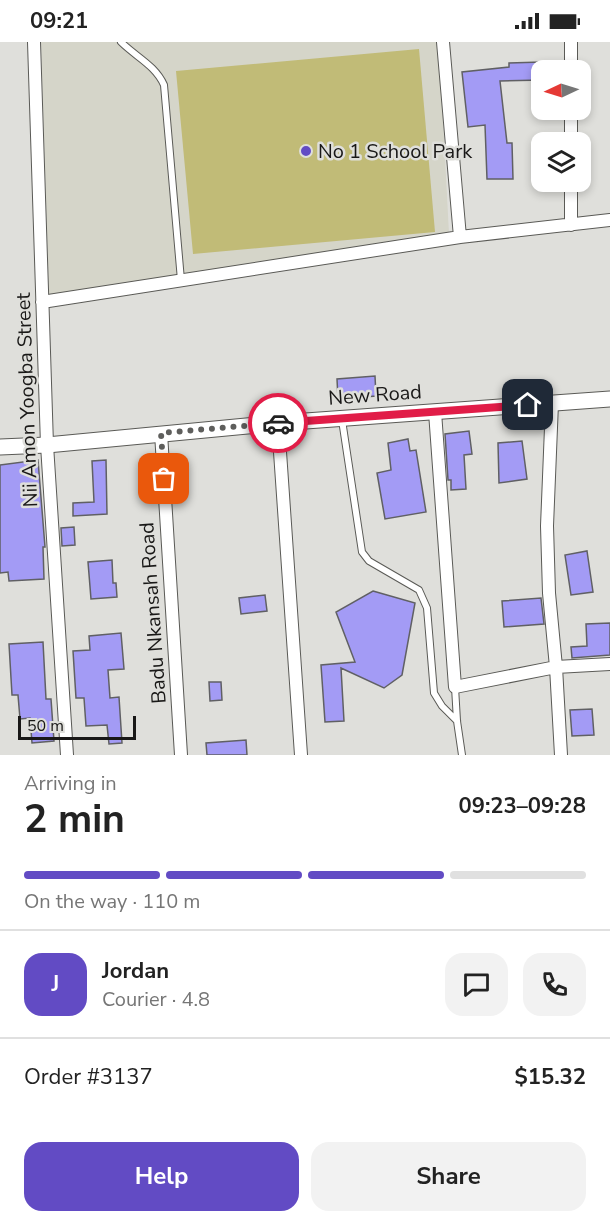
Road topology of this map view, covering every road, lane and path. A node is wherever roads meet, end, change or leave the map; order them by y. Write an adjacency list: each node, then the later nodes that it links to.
1 (34, 42): 11 (street, Nii Amon Yoogba Street)
2 (121, 42): 10 (lane)
3 (443, 42): 9 (street)
4 (571, 42): 5 (street)
5 (571, 60)
6 (571, 192): 8 (street)
7 (610, 219): 8 (street)
8 (571, 225): 9 (street)
9 (460, 237): 10 (street)
10 (181, 280): 11 (street)
11 (42, 302): 18 (street, Nii Amon Yoogba Street)
12 (610, 399): 13 (street, New Road)
13 (552, 403): 14 (street, New Road); 21 (street)
14 (435, 412): 15 (street, New Road); 22 (street)
15 (342, 418): 16 (street, New Road); 23 (lane)
16 (278, 423): 17 (street, New Road); 26 (street)
17 (161, 433): 18 (street, New Road); 25 (street, Badu Nkansah Road)
18 (47, 445): 19 (street, New Road); 24 (street, Nii Amon Yoogba Street)
19 (0, 447)
20 (610, 664): 21 (street)
21 (556, 667): 22 (street); 28 (street)
22 (455, 687): 23 (lane)
23 (457, 721): 27 (lane)
24 (67, 755)
25 (182, 755)
26 (301, 755)
27 (462, 755)
28 (561, 755)

